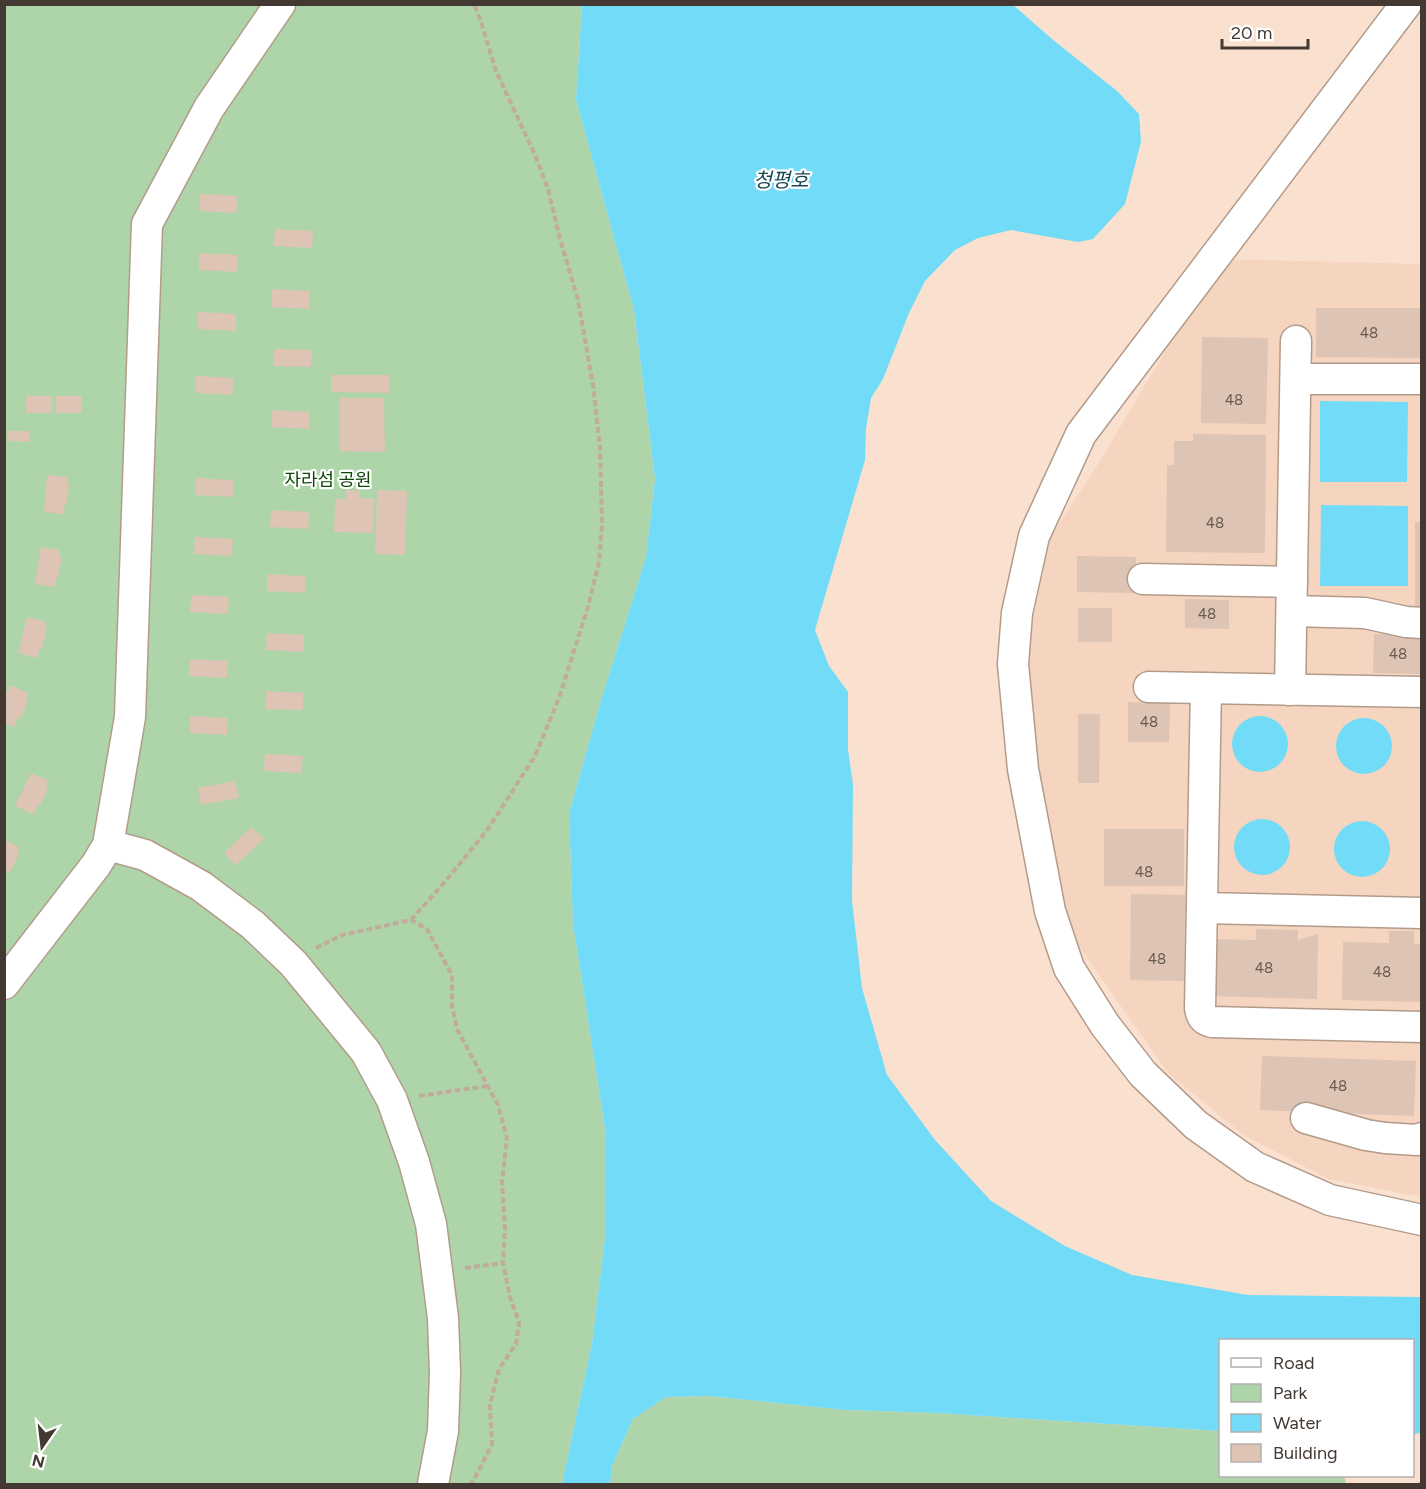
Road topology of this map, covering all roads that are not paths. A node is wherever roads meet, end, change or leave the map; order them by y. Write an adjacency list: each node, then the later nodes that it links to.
1 (280, 4): 14 (street)
2 (1406, 4): 21 (street)
3 (1296, 341): 4 (street)
4 (1296, 379): 5 (street); 7 (street)
5 (1422, 380)
6 (1143, 579): 7 (street)
7 (1292, 582): 8 (street)
8 (1292, 611): 9 (street); 12 (street)
9 (1422, 623)
10 (1149, 687): 11 (street)
11 (1206, 688): 12 (street); 15 (street)
12 (1290, 690): 13 (street)
13 (1422, 692)
14 (108, 845): 17 (street); 22 (street)
15 (1202, 908): 16 (street); 18 (street)
16 (1422, 913)
17 (4, 984)
18 (1422, 1028)
19 (1305, 1118): 20 (street)
20 (1422, 1138)
21 (1422, 1220)
22 (436, 1484)

